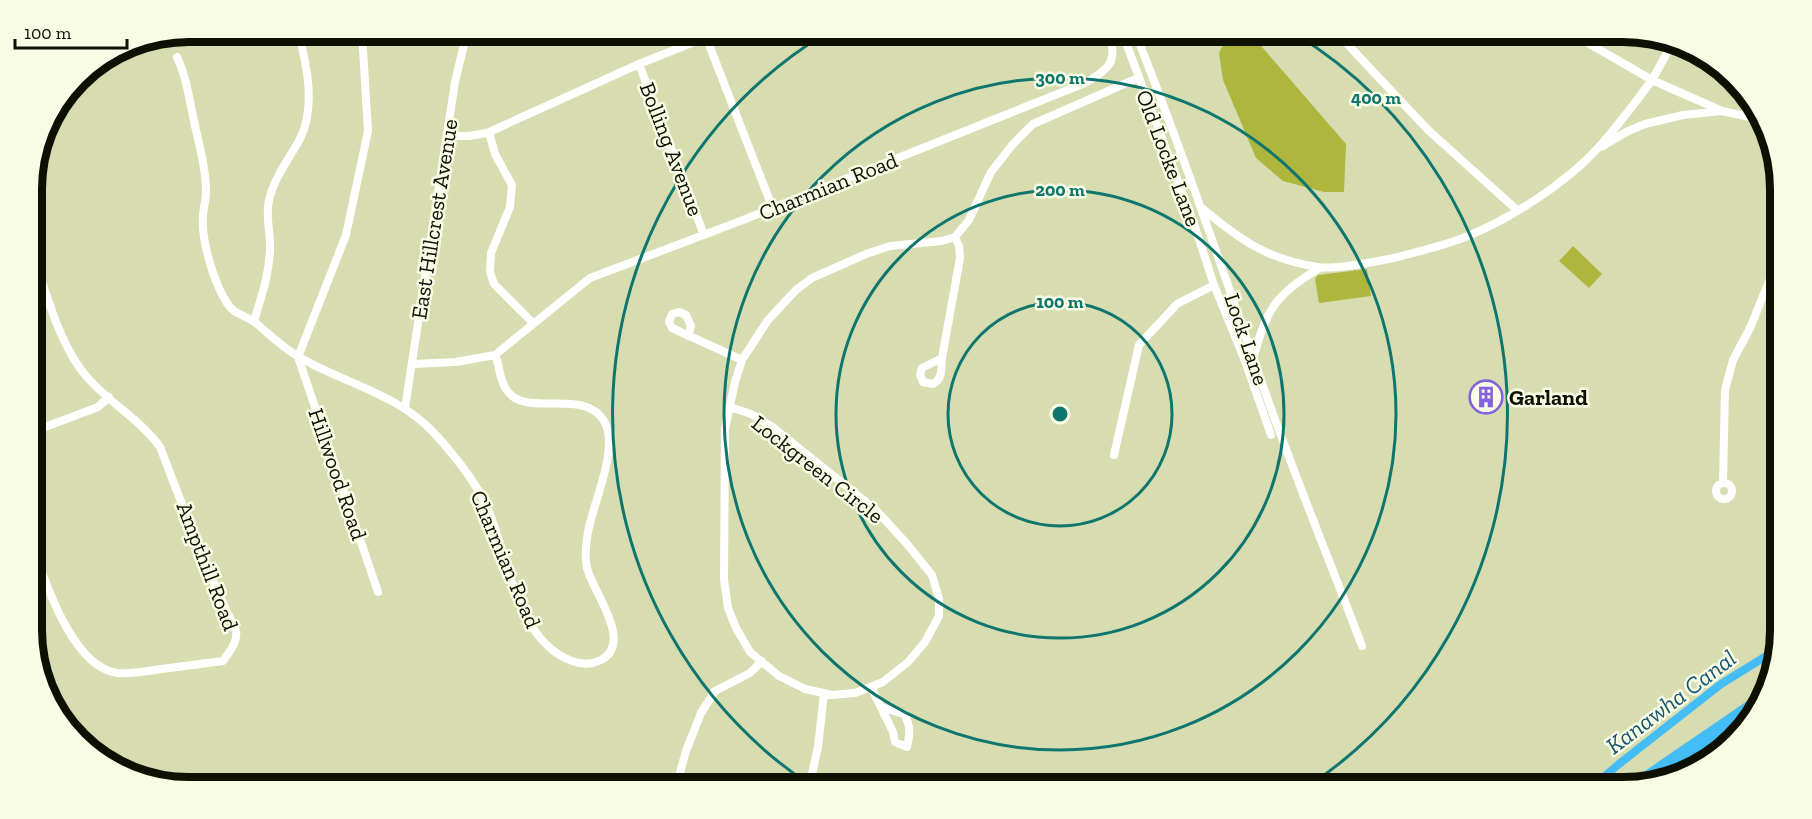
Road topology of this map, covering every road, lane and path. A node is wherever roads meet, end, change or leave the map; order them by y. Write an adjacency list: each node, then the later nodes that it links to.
1 (300, 42): 32 (street)
2 (363, 42): 36 (street)
3 (465, 42): 19 (street, East Hillcrest Avenue)
4 (693, 42): 13 (street)
5 (712, 42): 24 (street)
6 (1112, 42): 24 (street, Charmian Road)
7 (1125, 42): 14 (street, Old Locke Lane)
8 (1139, 42): 21 (street, Lock Lane)
9 (1345, 42): 25 (street)
10 (1586, 42): 15 (street)
11 (1669, 50): 15 (street)
12 (177, 57): 32 (street, Charmian Road)
13 (639, 64): 18 (street); 26 (street, Bolling Avenue)
14 (1138, 78): 22 (street, Old Locke Lane); 27 (street)
15 (1652, 80): 16 (street); 20 (street)
16 (1722, 111): 17 (street); 20 (street)
17 (1751, 117)
18 (489, 132): 19 (street); 33 (street)
19 (447, 136): 40 (street, East Hillcrest Avenue)
20 (1597, 149): 25 (street)
21 (1190, 181): 22 (street); 23 (street, Lock Lane)
22 (1180, 185): 31 (street, Old Locke Lane)
23 (1202, 208): 28 (street); 37 (street, Lock Lane)
24 (772, 209): 26 (street, Charmian Road)
25 (1517, 210): 28 (street)
26 (704, 235): 33 (street, Charmian Road)
27 (955, 237): 38 (street); 39 (street, Lockgreen Circle)
28 (1320, 268): 37 (street)
29 (42, 278): 41 (street, Ampthill Road)
30 (1770, 280): 47 (street)
31 (1214, 285): 45 (street, Old Locke Lane); 46 (street)
32 (254, 321): 36 (street, Charmian Road)
33 (533, 323): 35 (street, Charmian Road)
34 (688, 336): 39 (street)
35 (495, 355): 40 (street, Charmian Road); 43 (street, Charmian Road)
36 (298, 357): 43 (street, Charmian Road); 49 (street, Hillwood Road)
37 (1253, 357): 50 (street, Lock Lane)
38 (942, 358)
39 (742, 360): 42 (street, Lockgreen Circle)
40 (412, 364): 43 (street, East Hillcrest Avenue)
41 (109, 398): 44 (street); 48 (street, Ampthill Road)
42 (730, 407): 51 (street, Lockgreen Circle); 52 (street, Lockgreen Circle)
43 (405, 408)
44 (42, 428)
45 (1271, 435)
46 (1114, 455)
47 (1723, 482)
48 (42, 569)
49 (378, 592)
50 (1362, 646)
51 (762, 661): 53 (street, Lockgreen Circle); 55 (street)
52 (871, 687): 53 (street, Lockgreen Circle); 54 (street)
53 (824, 693): 56 (street)
54 (881, 707): 54 (street)
55 (679, 777)
56 (810, 777)

